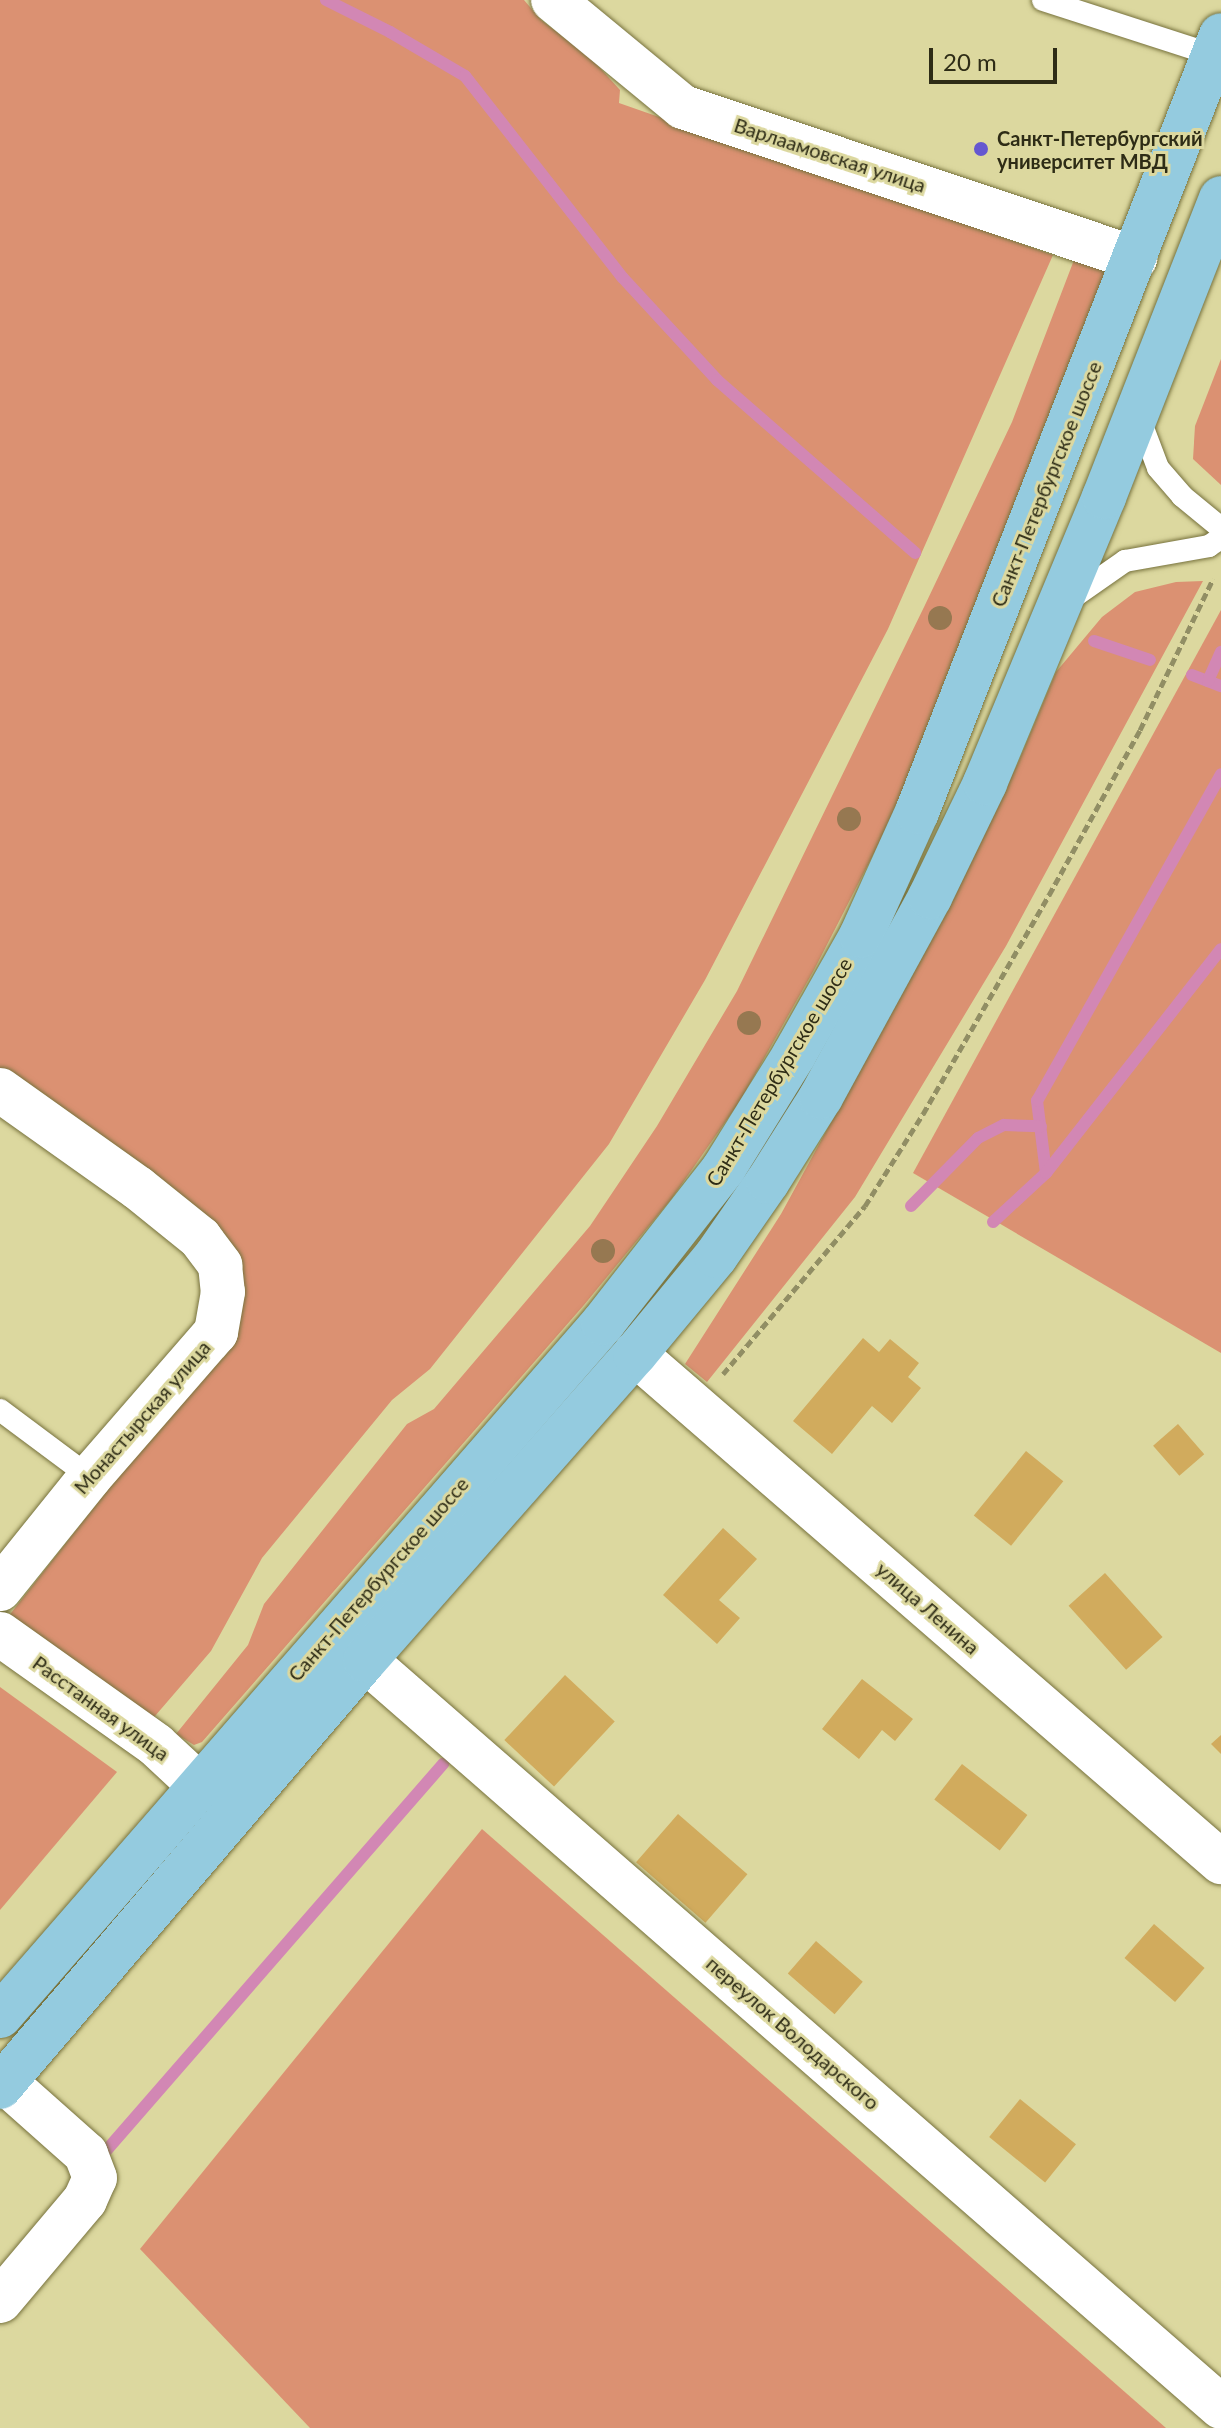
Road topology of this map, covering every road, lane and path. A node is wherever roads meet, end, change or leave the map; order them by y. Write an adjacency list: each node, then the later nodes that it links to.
1 (553, 0): 5 (street, Варлаамовская улица)
2 (1043, 0): 3 (lane)
3 (1217, 45): 5 (main road, Санкт-Петербургское шоссе)
4 (1221, 198): 6 (main road)
5 (1135, 258): 19 (main road, Санкт-Петербургское шоссе)
6 (1137, 411): 7 (lane); 10 (main road)
7 (1221, 528)
8 (1221, 538): 10 (lane)
9 (1216, 572): 13 (path)
10 (1056, 612): 12 (main road)
11 (0, 1090): 15 (street, Монастырская улица)
12 (635, 1354): 18 (main road); 20 (street, улица Ленина)
13 (721, 1377)
14 (0, 1410): 15 (lane)
15 (90, 1477): 16 (street, Монастырская улица)
16 (0, 1589)
17 (0, 1634): 19 (street, Расстанная улица)
18 (365, 1660): 22 (main road); 24 (street, переулок Володарского)
19 (199, 1785): 21 (main road, Санкт-Петербургское шоссе)
20 (1221, 1862)
21 (0, 2016)
22 (2, 2085): 23 (street)
23 (0, 2301)
24 (1221, 2407)

